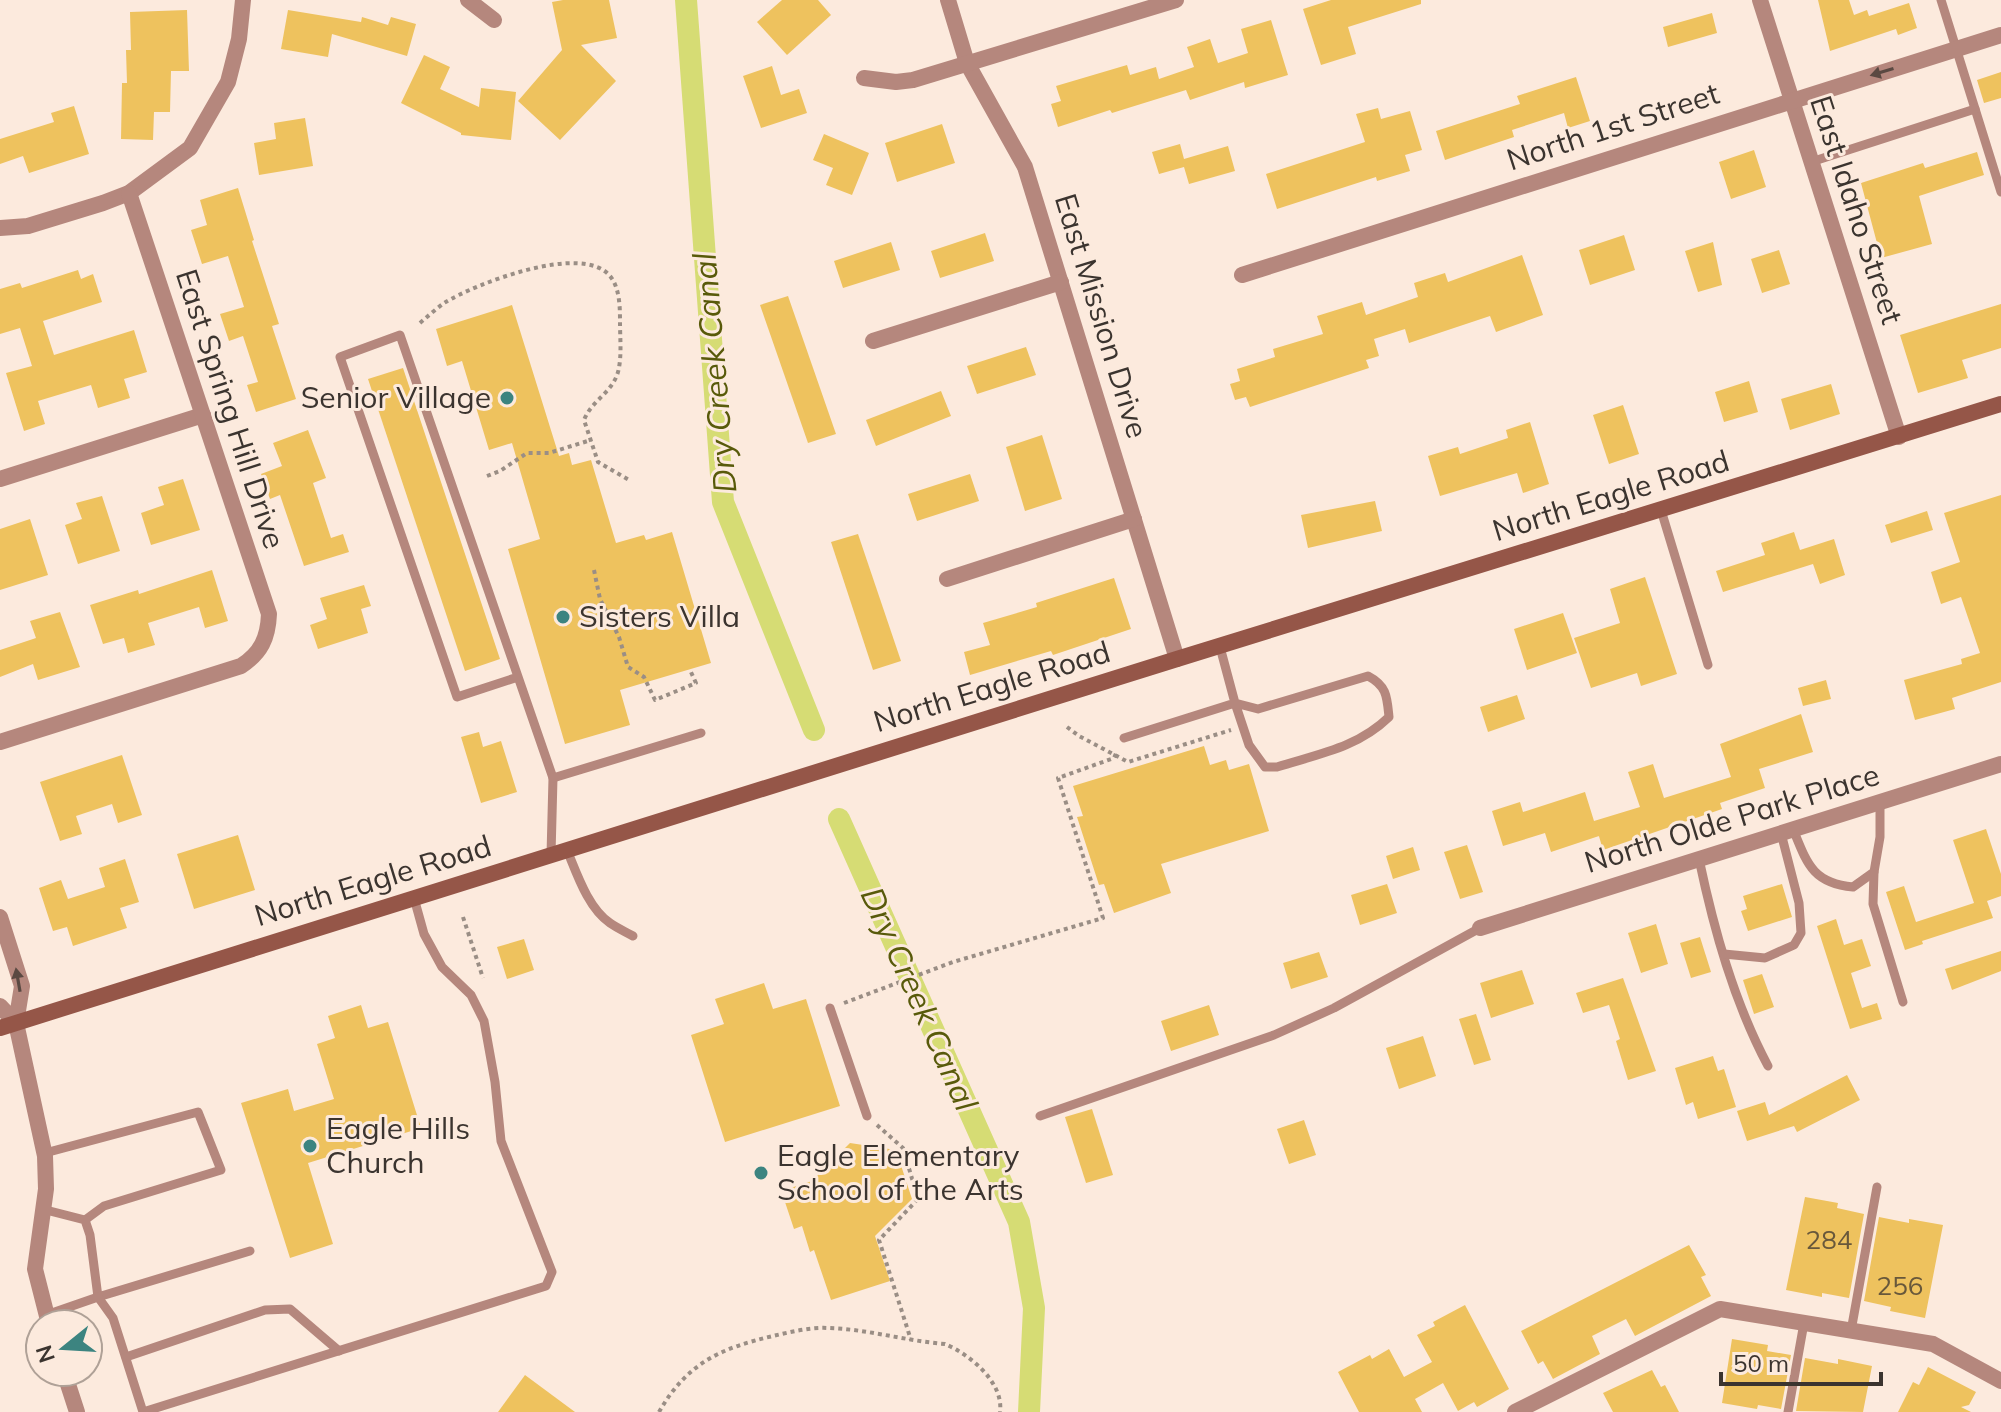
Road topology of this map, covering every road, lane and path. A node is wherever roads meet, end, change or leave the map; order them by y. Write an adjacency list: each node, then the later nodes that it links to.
1 (243, 0): 17 (street)
2 (468, 0): 7 (street)
3 (948, 0): 10 (street, East Mission Drive)
4 (1176, 0): 10 (street)
5 (1760, 0): 12 (street, East Idaho Street)
6 (1941, 0): 9 (lane)
7 (494, 20)
8 (2001, 35): 9 (street, North 1st Street)
9 (1956, 49): 12 (street, North 1st Street, one-way to 12); 13 (lane)
10 (967, 63): 11 (street); 20 (street, East Mission Drive)
11 (864, 78)
12 (1792, 100): 14 (street, East Idaho Street); 19 (street, North 1st Street)
13 (1975, 109): 14 (lane); 15 (lane)
14 (1811, 162): 25 (street, East Idaho Street)
15 (1997, 164): 16 (lane)
16 (2001, 192)
17 (129, 193): 18 (street); 24 (street, East Spring Hill Drive)
18 (0, 228)
19 (1242, 275)
20 (1061, 282): 22 (street); 31 (street, East Mission Drive)
21 (420, 323): 26 (path)
22 (873, 341)
23 (2001, 404): 25 (main road, North Eagle Road)
24 (203, 415): 28 (street); 44 (street, East Spring Hill Drive)
25 (1899, 437): 30 (main road, North Eagle Road)
26 (591, 440): 27 (path); 29 (path)
27 (487, 476)
28 (0, 479)
29 (631, 481)
30 (1661, 510): 34 (main road, North Eagle Road); 36 (lane)
31 (1134, 519): 33 (street); 35 (street, East Mission Drive)
32 (594, 570): 37 (path)
33 (947, 579)
34 (1220, 647): 35 (main road, North Eagle Road); 39 (lane)
35 (1177, 659): 50 (main road, North Eagle Road)
36 (1708, 665)
37 (690, 670)
38 (518, 677): 38 (lane); 47 (lane)
39 (1235, 703): 39 (lane); 42 (lane)
40 (1067, 727): 45 (path)
41 (701, 733): 47 (lane)
42 (1124, 738): 45 (path)
43 (1237, 741): 45 (path)
44 (0, 742)
45 (1115, 755): 62 (path)
46 (2001, 764): 48 (street, North Olde Park Place)
47 (553, 778): 50 (lane)
48 (1880, 802): 49 (street, North Olde Park Place); 52 (lane)
49 (1787, 831): 51 (street, North Olde Park Place); 52 (lane); 58 (lane)
50 (559, 852): 53 (main road, North Eagle Road); 57 (lane)
51 (1699, 859): 56 (street, North Olde Park Place); 58 (lane)
52 (1874, 872): 60 (lane)
53 (414, 898): 63 (main road, North Eagle Road); 78 (lane)
54 (0, 917): 63 (street, one-way to 54)
55 (463, 917): 59 (path)
56 (1480, 928): 66 (lane)
57 (633, 936)
58 (1724, 954): 64 (lane)
59 (483, 978)
60 (1903, 1002)
61 (0, 1006): 63 (street)
62 (830, 1008): 65 (lane)
63 (8, 1025): 67 (street)
64 (1768, 1066)
65 (867, 1116): 77 (path)
66 (1040, 1116)
67 (45, 1153): 69 (street); 70 (lane)
68 (1877, 1187): 76 (lane)
69 (42, 1209): 70 (lane); 73 (street)
70 (85, 1220): 72 (lane)
71 (250, 1251): 72 (lane)
72 (98, 1297): 74 (lane); 79 (lane)
73 (45, 1308)
74 (73, 1308)
75 (1804, 1323): 76 (street); 85 (street); 86 (lane)
76 (1851, 1331): 80 (street)
77 (911, 1340): 83 (path); 84 (path)
78 (339, 1351): 79 (lane); 79 (lane)
79 (126, 1357)
80 (2001, 1381)
81 (69, 1388): 82 (street)
82 (77, 1412)
83 (659, 1412)
84 (1000, 1412)
85 (1515, 1412)
86 (1788, 1412)

